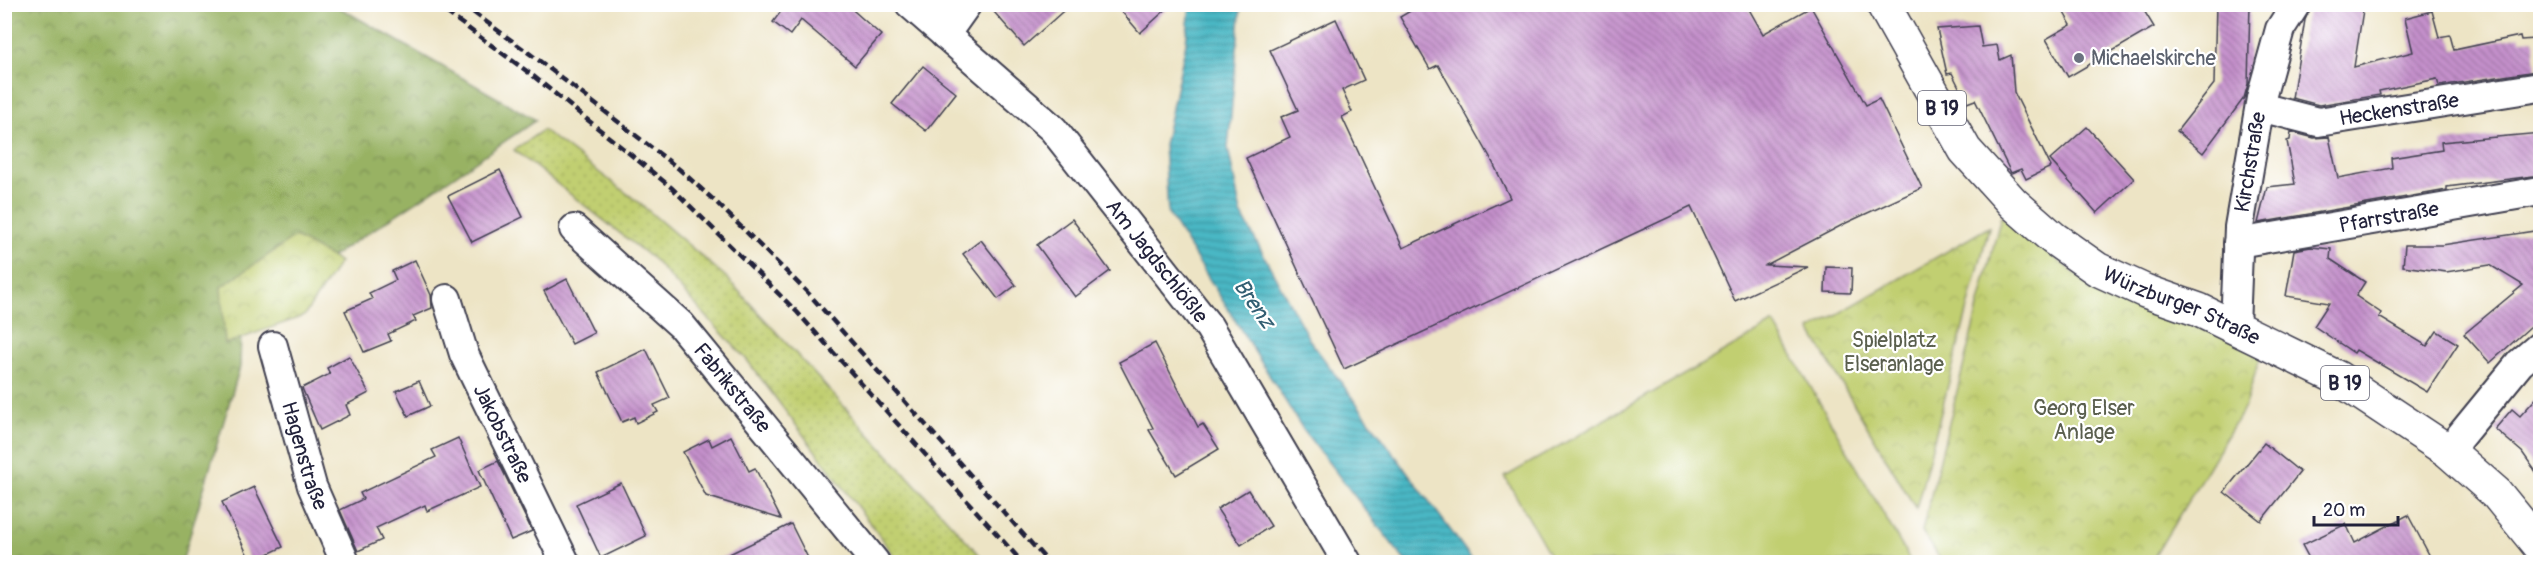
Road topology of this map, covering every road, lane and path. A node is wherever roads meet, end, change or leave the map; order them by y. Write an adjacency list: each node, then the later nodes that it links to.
1 (910, 4): 5 (street, Am Jagdschlößle)
2 (967, 4): 5 (street)
3 (1883, 4): 12 (main road, Würzburger Straße / B 19)
4 (2296, 4): 7 (street, Kirchstraße)
5 (945, 35): 20 (street, Am Jagdschlößle)
6 (2541, 87): 7 (street, Heckenstraße)
7 (2260, 106): 10 (street, Kirchstraße)
8 (2541, 191): 10 (street, Pfarrstraße)
9 (574, 229): 19 (street, Fabrikstraße)
10 (2238, 243): 12 (street, Kirchstraße)
11 (447, 299): 18 (street, Jakobstraße)
12 (2235, 327): 15 (main road, Würzburger Straße / B 19)
13 (273, 346): 17 (street, Hagenstraße)
14 (2541, 346): 15 (street)
15 (2448, 451): 16 (main road, Würzburger Straße / B 19)
16 (2541, 547)
17 (345, 562)
18 (565, 562)
19 (875, 562)
20 (1347, 562)

